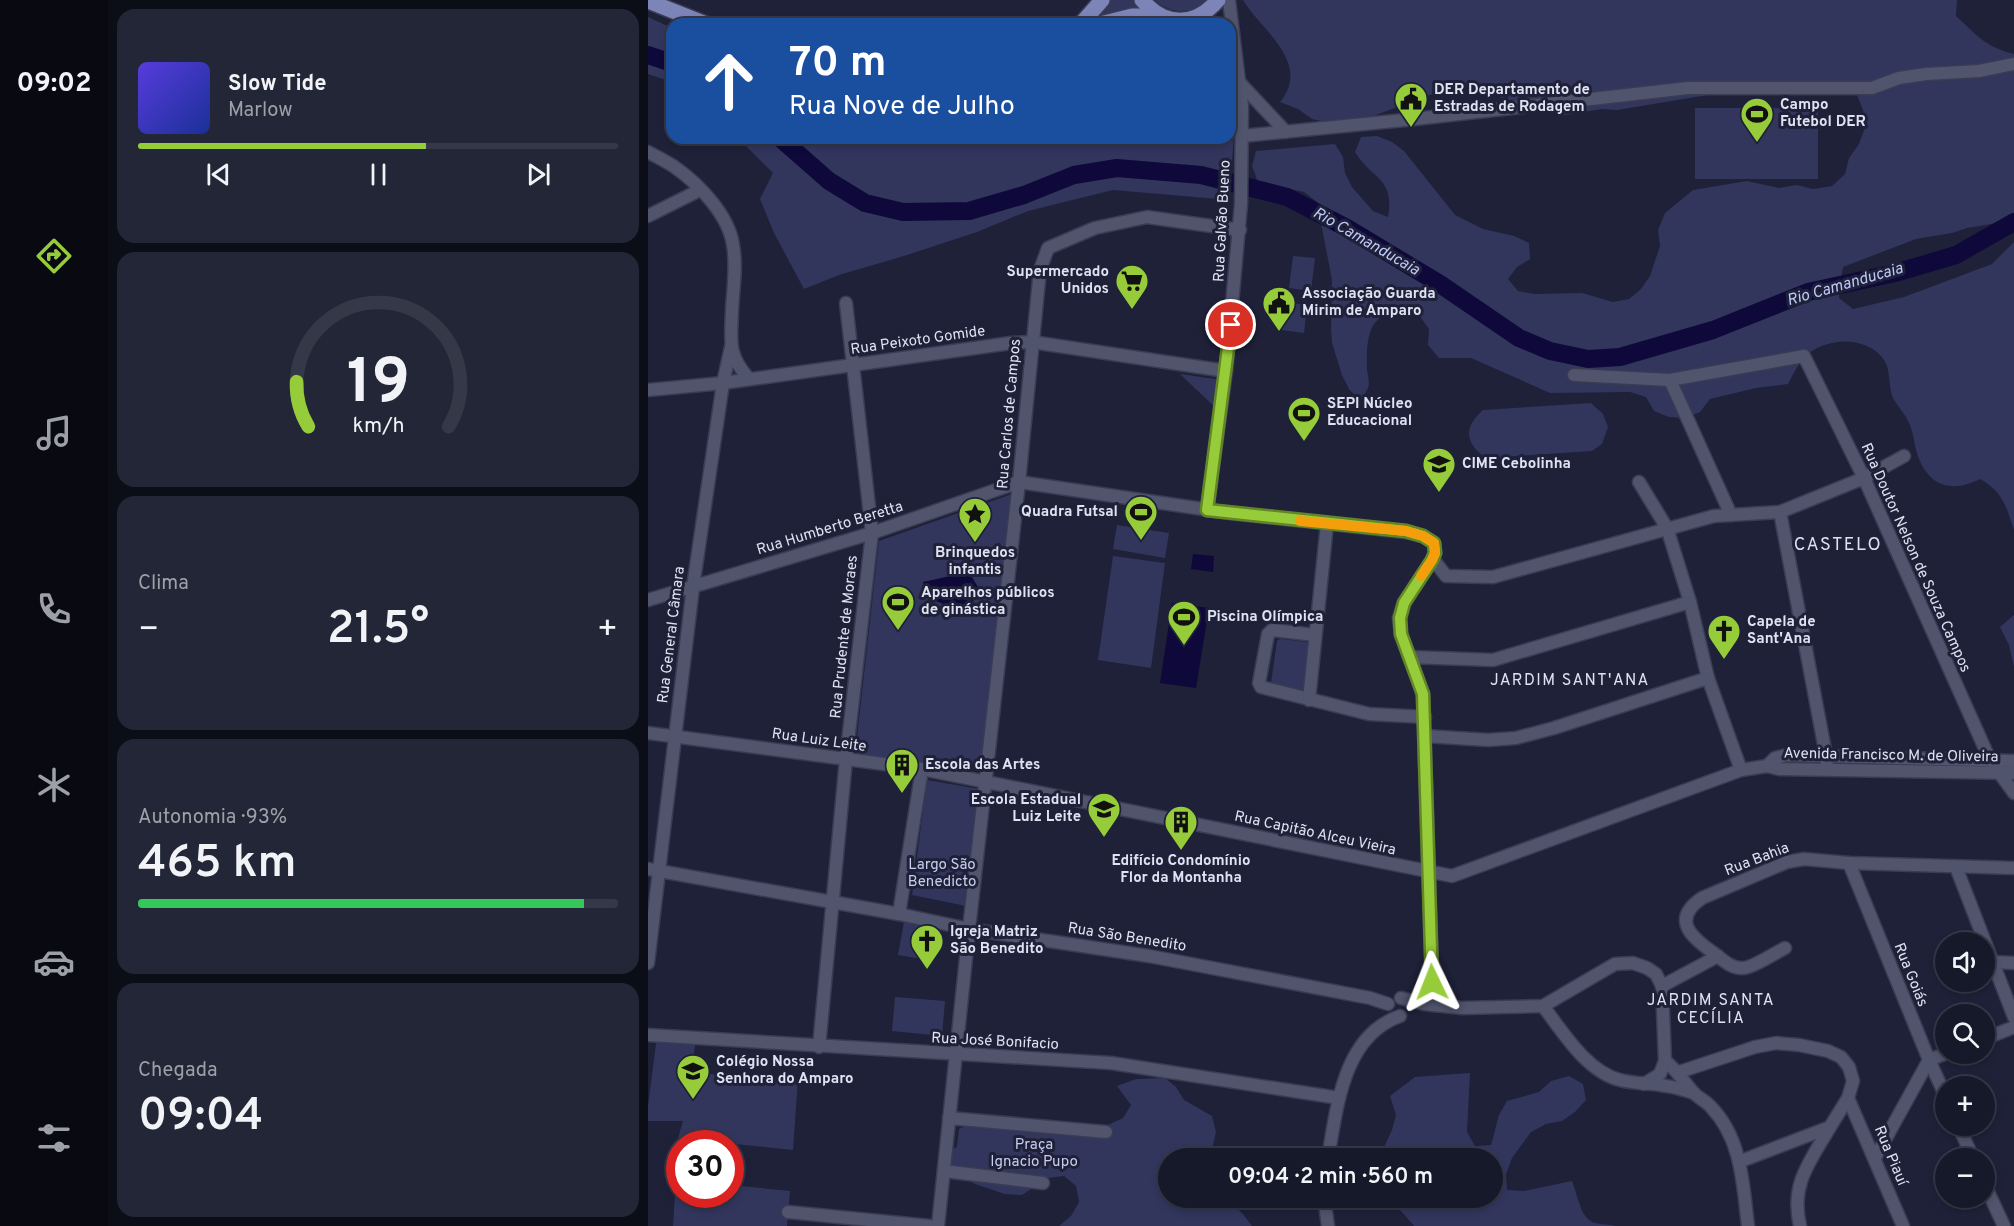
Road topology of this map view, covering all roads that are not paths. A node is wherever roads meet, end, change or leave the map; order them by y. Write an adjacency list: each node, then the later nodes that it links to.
1 (1102, 0): 8 (main road)
2 (1142, 0): 6 (main road)
3 (1218, 0): 11 (main road)
4 (1229, 0): 12 (street, Rua Galvão Bueno)
5 (648, 1): 7 (main road)
6 (1160, 16): 9 (main road); 10 (main road)
7 (691, 18)
8 (1086, 18)
9 (1124, 18)
10 (1166, 18)
11 (1196, 18)
12 (1231, 18)
13 (1236, 56): 16 (street, Rua Galvão Bueno)
14 (2014, 64): 17 (street)
15 (1236, 74): 16 (street, Rua Galvão Bueno)
16 (1239, 80): 17 (street); 18 (street, Rua Galvão Bueno)
17 (1286, 132): 18 (street)
18 (1242, 136): 22 (street, Rua Galvão Bueno)
19 (648, 152): 20 (street, Rua General Câmara)
20 (700, 189): 21 (street); 25 (street, Rua General Câmara)
21 (648, 216)
22 (1240, 230): 24 (street, Rua Carlos de Campos); 27 (street, Rua Galvão Bueno)
23 (846, 303): 26 (street, Rua Prudente de Moraes)
24 (1032, 342): 26 (street, Rua Peixoto Gomide); 27 (street, Rua Peixoto Gomide); 35 (street, Rua Carlos de Campos)
25 (731, 347): 29 (street); 31 (street, Rua General Câmara)
26 (854, 365): 29 (street, Rua Peixoto Gomide); 42 (street, Rua Prudente de Moraes)
27 (1226, 371): 37 (street, Rua Galvão Bueno)
28 (1574, 375): 30 (street)
29 (749, 379): 31 (street, Rua Peixoto Gomide)
30 (1670, 380): 34 (street, Rua Doutor Nelson de Souza Campos); 39 (street)
31 (723, 383): 32 (street, Rua Peixoto Gomide); 44 (street, Rua General Câmara)
32 (648, 390)
33 (1904, 456): 34 (street)
34 (1864, 478): 38 (street); 57 (street, Rua Doutor Nelson de Souza Campos)
35 (1019, 482): 37 (street); 42 (street, Rua Humberto Beretta); 65 (street, Rua Carlos de Campos)
36 (1639, 482): 41 (street)
37 (1207, 510): 40 (street)
38 (1780, 512): 39 (street); 55 (street)
39 (1731, 515): 41 (street)
40 (1327, 524): 43 (street); 47 (street)
41 (1667, 528): 43 (street); 46 (street)
42 (872, 534): 44 (street, Rua Humberto Beretta); 56 (street, Rua Prudente de Moraes)
43 (1432, 560): 48 (street)
44 (693, 587): 45 (street, Rua Humberto Beretta); 54 (street, Rua General Câmara)
45 (648, 600)
46 (1690, 602): 48 (street); 49 (street)
47 (1315, 635): 50 (street); 50 (street)
48 (1409, 657): 51 (street)
49 (1708, 678): 53 (street); 62 (street)
50 (1309, 700): 51 (street)
51 (1425, 717): 53 (street)
52 (648, 734): 54 (street, Rua Luiz Leite)
53 (1425, 736): 71 (street)
54 (675, 737): 56 (street, Rua Luiz Leite); 70 (street, Rua General Câmara)
55 (1826, 755): 57 (street, Avenida Francisco M. de Oliveira); 59 (street, Avenida Francisco M. de Oliveira); 61 (street)
56 (846, 759): 60 (street, Rua Luiz Leite); 72 (street, Rua Prudente de Moraes)
57 (1990, 760): 58 (street, Avenida Francisco M. de Oliveira); 63 (street, Rua Doutor Nelson de Souza Campos)
58 (2014, 761)
59 (1767, 766): 61 (street, Avenida Francisco M. de Oliveira); 62 (street, Rua Capitão Alceu Vieira)
60 (921, 770): 65 (street, Rua Luiz Leite); 73 (street)
61 (1827, 770): 63 (street, Avenida Francisco M. de Oliveira)
62 (1741, 771): 71 (street, Rua Capitão Alceu Vieira)
63 (1998, 773): 64 (street, Avenida Francisco M. de Oliveira); 66 (street, Rua Doutor Nelson de Souza Campos)
64 (2014, 773)
65 (985, 781): 71 (street, Rua Capitão Alceu Vieira); 74 (street, Rua Carlos de Campos)
66 (2014, 793)
67 (1849, 863): 68 (street, Rua Bahia); 77 (street, Rua Bahia); 93 (street, Rua Goiás)
68 (1956, 867): 69 (street, Rua Bahia); 75 (street)
69 (2014, 868)
70 (653, 870): 72 (street, Rua São Benedito); 79 (street, Rua General Câmara)
71 (1428, 872): 83 (street)
72 (833, 902): 73 (street, Rua São Benedito); 90 (street, Rua Prudente de Moraes)
73 (899, 914): 74 (street, Rua São Benedito)
74 (969, 929): 85 (street, Rua São Benedito); 91 (street)
75 (1981, 932)
76 (1785, 948): 77 (street, Rua Bahia)
77 (1718, 956): 82 (street)
78 (1995, 962): 80 (street)
79 (648, 963)
80 (2014, 963)
81 (1995, 967): 86 (street)
82 (1662, 986): 84 (street); 94 (street)
83 (1429, 1004): 84 (street); 85 (street); 85 (street)
84 (1543, 1006): 97 (street)
85 (1394, 1013): 99 (street)
86 (2014, 1017)
87 (2014, 1028): 89 (street)
88 (648, 1035): 90 (street, Rua José Bonifacio)
89 (1995, 1035)
90 (819, 1047): 91 (street, Rua José Bonifacio)
91 (956, 1054): 99 (street, Rua José Bonifacio); 101 (street)
92 (1935, 1058): 93 (street)
93 (1929, 1060): 96 (street, Rua Goiás); 105 (street)
94 (1665, 1061): 95 (street); 97 (street)
95 (1678, 1072): 98 (street); 100 (street)
96 (1936, 1076)
97 (1644, 1084): 98 (street)
98 (1694, 1093): 106 (street)
99 (1339, 1098): 104 (street)
100 (1848, 1098): 102 (street); 105 (street, Rua Piauí)
101 (949, 1118): 103 (street); 107 (street)
102 (1830, 1127): 106 (street); 116 (street)
103 (1107, 1132)
104 (1330, 1148)
105 (1875, 1158): 117 (street, Rua Piauí)
106 (1741, 1161): 115 (street)
107 (944, 1171): 108 (street); 113 (street)
108 (1043, 1183)
109 (1995, 1207): 118 (street)
110 (1326, 1208): 114 (street)
111 (788, 1212): 112 (street)
112 (930, 1226)
113 (938, 1226)
114 (1328, 1226)
115 (1748, 1226)
116 (1800, 1226)
117 (1903, 1226)
118 (2004, 1226)

